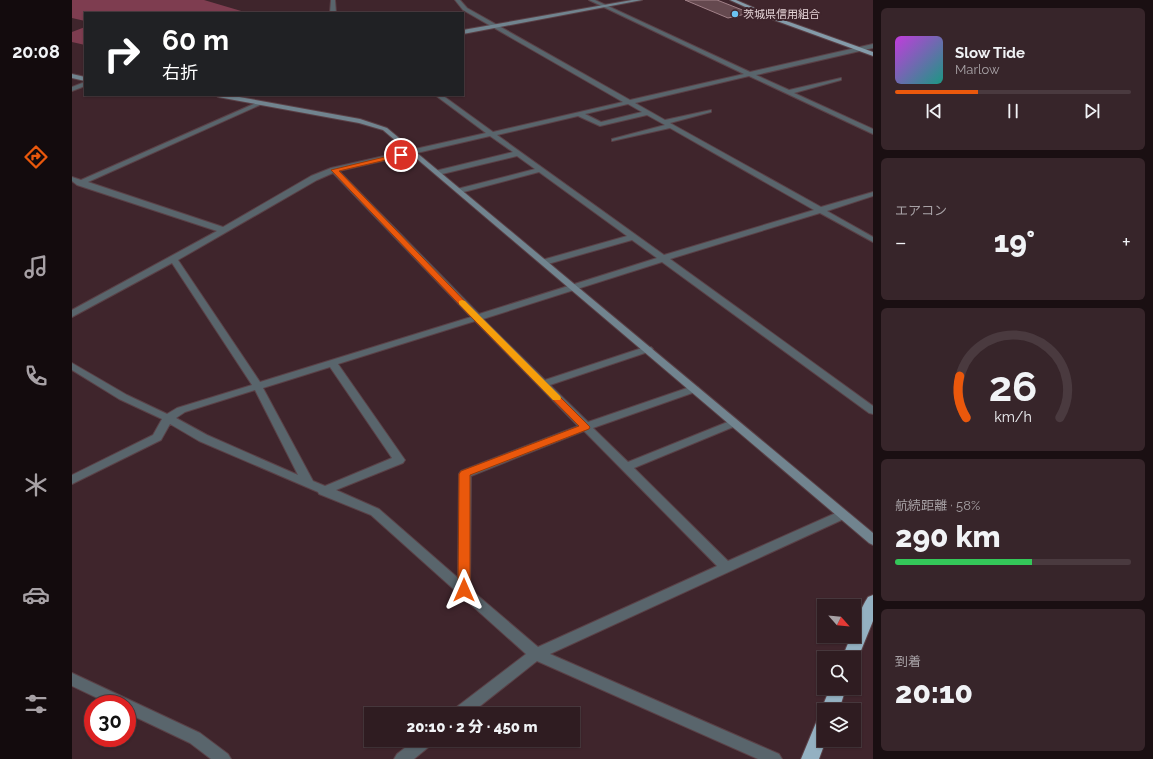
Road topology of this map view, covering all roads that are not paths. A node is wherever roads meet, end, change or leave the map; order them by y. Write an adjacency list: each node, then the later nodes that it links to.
1 (333, 0): 7 (street)
2 (457, 0): 8 (street)
3 (591, 0): 6 (street)
4 (640, 0): 6 (street)
5 (732, 0): 11 (main road)
6 (605, 7): 8 (street); 13 (street)
7 (333, 12)
8 (495, 26): 9 (street); 22 (street)
9 (464, 32)
10 (873, 46): 11 (street)
11 (860, 49): 12 (main road); 13 (street)
12 (873, 54)
13 (751, 75): 19 (street); 22 (street)
14 (72, 76): 15 (street)
15 (84, 79)
16 (839, 79): 19 (street)
17 (84, 84): 18 (street)
18 (72, 89)
19 (789, 92): 29 (street)
20 (223, 96): 23 (street)
21 (439, 96): 30 (street)
22 (628, 102): 25 (street); 26 (street)
23 (260, 103): 32 (street); 38 (street)
24 (709, 111): 27 (street)
25 (647, 113): 26 (street); 27 (street)
26 (579, 114): 30 (street)
27 (664, 122): 28 (street)
28 (671, 126): 31 (street); 41 (street)
29 (873, 132)
30 (492, 134): 32 (street); 33 (street)
31 (614, 140)
32 (415, 152): 35 (street); 36 (street)
33 (519, 154): 34 (street); 36 (street)
34 (541, 169): 39 (street); 43 (street)
35 (334, 170): 42 (street); 50 (street)
36 (438, 173): 39 (street)
37 (72, 180): 38 (street)
38 (80, 182): 42 (street)
39 (460, 191): 47 (street)
40 (873, 194): 41 (street)
41 (821, 210): 44 (street); 46 (street)
42 (222, 230): 45 (street)
43 (634, 237): 46 (street); 47 (street)
44 (873, 240)
45 (173, 259): 49 (street); 55 (street)
46 (663, 259): 48 (street); 57 (street)
47 (545, 262): 48 (street)
48 (574, 286): 50 (street); 51 (street)
49 (72, 314)
50 (476, 318): 52 (street); 54 (street)
51 (648, 349): 54 (street); 56 (street)
52 (332, 362): 55 (street); 64 (street)
53 (72, 366): 58 (street)
54 (543, 384): 60 (street)
55 (257, 385): 58 (street); 63 (street)
56 (694, 389): 59 (street); 60 (street)
57 (873, 412)
58 (168, 418): 62 (street); 63 (street)
59 (734, 423): 61 (street); 65 (street)
60 (585, 427): 61 (street); 68 (street)
61 (626, 468): 67 (street)
62 (72, 480)
63 (309, 484): 64 (street)
64 (323, 491): 68 (street)
65 (842, 515): 66 (street); 67 (street)
66 (873, 540)
67 (726, 567): 71 (street)
68 (464, 590): 71 (street)
69 (873, 602): 70 (highway)
70 (853, 651)
71 (536, 654): 74 (street); 80 (street)
72 (72, 679): 73 (street)
73 (105, 695)
74 (468, 707)
75 (136, 710): 78 (street)
76 (817, 742): 81 (highway)
77 (417, 747): 79 (street)
78 (224, 759)
79 (402, 759)
80 (774, 759)
81 (810, 759)

